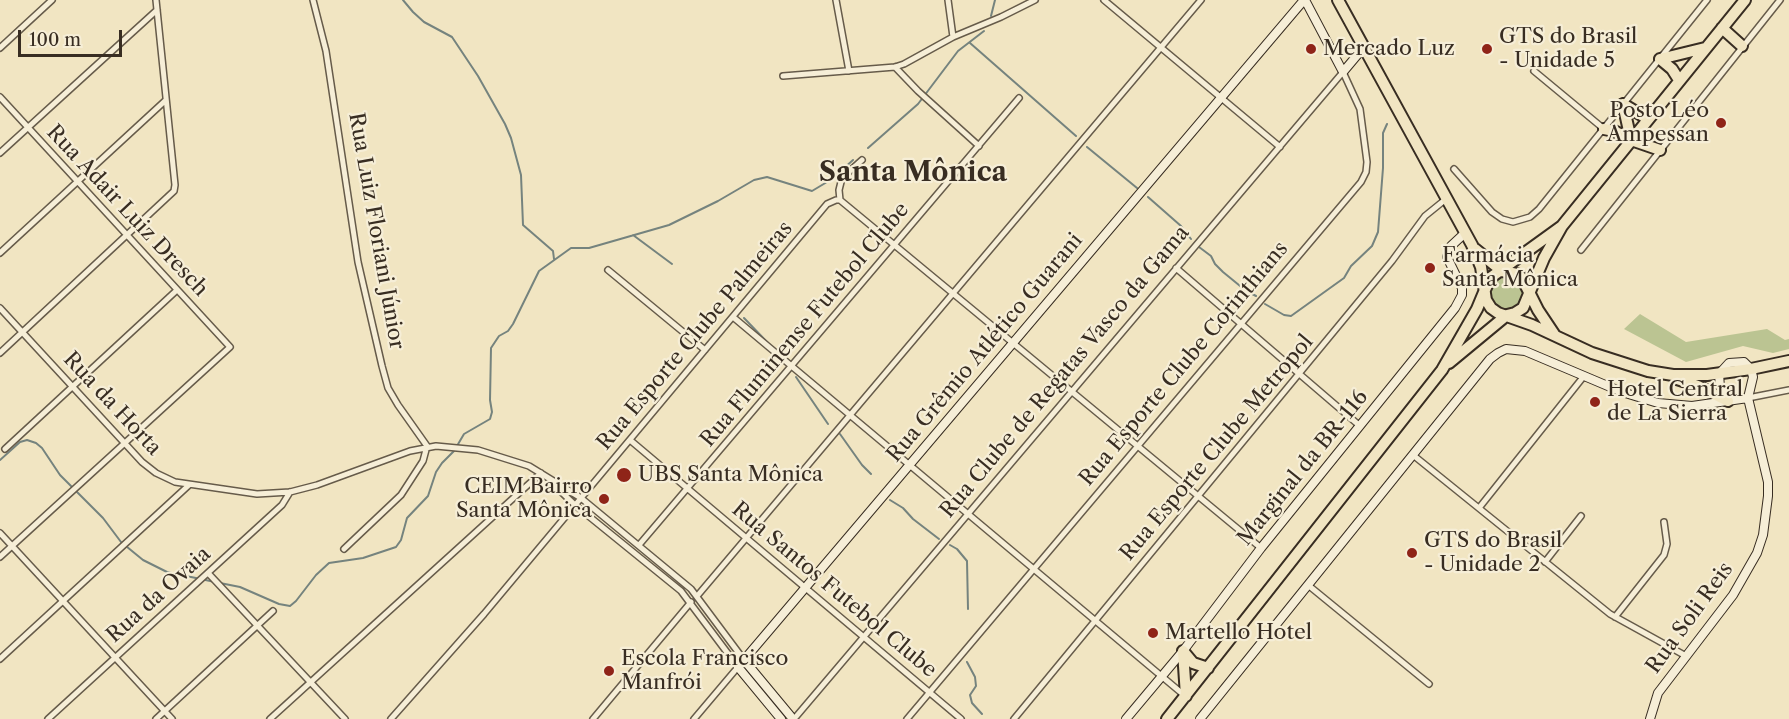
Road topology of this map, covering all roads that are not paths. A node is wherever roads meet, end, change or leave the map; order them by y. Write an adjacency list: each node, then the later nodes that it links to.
1 (52, 0): 20 (street)
2 (156, 0): 14 (street)
3 (313, 0): 87 (street, Rua Luiz Floriani Júnior)
4 (836, 0): 24 (street)
5 (948, 0): 16 (street)
6 (1035, 0): 16 (street)
7 (1104, 0): 18 (street)
8 (1200, 0): 18 (street)
9 (1304, 0): 26 (street, Rua Esporte Clube Corinthians); 31 (street, Rua Grêmio Atlético Guarani)
10 (1338, 0): 19 (highway)
11 (1707, 0): 22 (street)
12 (1744, 0): 15 (highway)
13 (1780, 0): 17 (street)
14 (157, 10): 32 (street); 35 (street)
15 (1722, 28): 17 (highway); 21 (highway)
16 (953, 37): 23 (street)
17 (1742, 46): 40 (street)
18 (1161, 47): 31 (street); 60 (street)
19 (1364, 47): 26 (street, Rua Clube de Regatas Vasco da Gama); 45 (highway)
20 (0, 48)
21 (1705, 48): 22 (highway); 28 (highway)
22 (1660, 58): 28 (highway); 33 (street)
23 (895, 67): 24 (street); 38 (street)
24 (849, 71): 27 (street)
25 (1534, 71): 36 (street)
26 (1343, 72): 39 (street, Rua Clube de Regatas Vasco da Gama); 64 (street, Rua Esporte Clube Corinthians)
27 (783, 76)
28 (1679, 80): 34 (highway)
29 (0, 97): 35 (street, Rua Adair Luiz Dresch)
30 (1019, 98): 38 (street, Rua Fluminense Futebol Clube)
31 (1221, 98): 39 (street); 67 (street, Rua Grêmio Atlético Guarani)
32 (166, 100): 44 (street); 49 (street)
33 (1623, 104): 34 (highway); 36 (street); 37 (highway)
34 (1648, 119): 37 (highway)
35 (28, 128): 41 (street); 44 (street, Rua Adair Luiz Dresch)
36 (1604, 129): 37 (highway); 43 (street)
37 (1631, 140): 40 (highway); 47 (highway)
38 (978, 146): 50 (street, Rua Fluminense Futebol Clube)
39 (1280, 147): 54 (street, Rua Clube de Regatas Vasco da Gama)
40 (1660, 150): 52 (street)
41 (0, 153)
42 (862, 160): 46 (street)
43 (1455, 169)
44 (78, 182): 49 (street, Rua Adair Luiz Dresch); 53 (street)
45 (1446, 199): 48 (highway); 75 (street, Rua Esporte Clube Metropol)
46 (840, 200): 50 (street); 63 (street, Rua Esporte Clube Palmeiras)
47 (1562, 226): 56 (highway); 59 (highway)
48 (1465, 233): 51 (highway); 84 (street, Marginal da BR-116)
49 (128, 236): 57 (street, Rua Adair Luiz Dresch); 65 (street)
50 (894, 245): 60 (street); 72 (street, Rua Fluminense Futebol Clube)
51 (1472, 245): 56 (highway); 58 (highway)
52 (1581, 250)
53 (0, 253)
54 (1176, 268): 64 (street); 80 (street, Rua Clube de Regatas Vasco da Gama)
55 (608, 270): 68 (street)
56 (1502, 272): 58 (highway); 59 (highway)
57 (177, 290): 78 (street); 86 (street, Rua Adair Luiz Dresch)
58 (1485, 291): 62 (highway); 73 (highway)
59 (1528, 292): 62 (highway); 66 (highway)
60 (953, 293): 67 (street); 83 (street)
61 (0, 308): 65 (street, Rua da Horta)
62 (1507, 315): 66 (highway); 73 (highway)
63 (733, 317): 68 (street, Rua Esporte Clube Palmeiras); 72 (street)
64 (1241, 324): 75 (street); 88 (street, Rua Esporte Clube Corinthians)
65 (22, 333): 69 (street); 78 (street, Rua da Horta)
66 (1556, 337): 74 (highway)
67 (1013, 343): 80 (street); 91 (street, Rua Grêmio Atlético Guarani)
68 (705, 350): 85 (street, Rua Esporte Clube Palmeiras)
69 (0, 354)
70 (1789, 361): 71 (highway)
71 (1748, 365): 76 (highway); 81 (street, Rua Soli Reis)
72 (791, 366): 83 (street); 94 (street, Rua Fluminense Futebol Clube)
73 (1442, 369): 129 (highway)
74 (1648, 371): 76 (highway); 82 (highway)
75 (1299, 374): 84 (street); 96 (street, Rua Esporte Clube Metropol)
76 (1719, 374): 82 (street)
77 (1584, 376): 82 (street); 90 (street); 99 (street)
78 (72, 387): 86 (street, Rua da Horta); 89 (street)
79 (1789, 390): 81 (street)
80 (1072, 392): 88 (street); 100 (street, Rua Clube de Regatas Vasco da Gama)
81 (1748, 398): 82 (street); 124 (street, Rua Soli Reis)
82 (1728, 401)
83 (850, 415): 91 (street); 104 (street)
84 (1360, 426): 107 (street, Marginal da BR-116)
85 (630, 440): 94 (street, Rua Santos Futebol Clube); 97 (street, Rua Esporte Clube Palmeiras)
86 (124, 443): 93 (street, Rua da Horta); 106 (street)
87 (427, 446): 92 (street); 95 (street, Rua da Horta); 108 (street)
88 (1138, 446): 96 (street); 111 (street, Rua Esporte Clube Corinthians)
89 (5, 449)
90 (1413, 455): 99 (street); 113 (street)
91 (910, 465): 100 (street); 114 (street, Rua Grêmio Atlético Guarani)
92 (541, 473): 97 (street); 98 (street); 131 (street)
93 (189, 485): 95 (street, Rua da Horta); 116 (street)
94 (687, 488): 104 (street, Rua Santos Futebol Clube); 105 (street, Rua Fluminense Futebol Clube)
95 (290, 492): 112 (street, Rua da Ovaia)
96 (1198, 496): 107 (street); 120 (street, Rua Esporte Clube Metropol)
97 (581, 498): 98 (street, Rua Esporte Clube Palmeiras); 105 (street)
98 (575, 505): 117 (street); 142 (street, Rua Esporte Clube Palmeiras)
99 (1479, 508): 110 (street)
100 (968, 514): 111 (street); 122 (street, Rua Clube de Regatas Vasco da Gama)
101 (1581, 516): 110 (street)
102 (1664, 522): 119 (street)
103 (0, 533): 106 (street)
104 (746, 538): 114 (street, Rua Santos Futebol Clube); 115 (street)
105 (639, 545): 115 (street)
106 (12, 546): 109 (street); 116 (street)
107 (1261, 548): 123 (street, Marginal da BR-116)
108 (344, 549)
109 (0, 557)
110 (1545, 562): 119 (street)
111 (1034, 569): 120 (street); 133 (street, Rua Esporte Clube Corinthians)
112 (207, 574): 121 (street); 125 (street, Rua da Ovaia)
113 (1308, 585): 132 (street); 151 (street)
114 (806, 588): 122 (street, Rua Santos Futebol Clube); 127 (street, Rua Grêmio Atlético Guarani)
115 (698, 595): 127 (street)
116 (63, 601): 125 (street); 126 (street)
117 (691, 602): 128 (street); 136 (street)
118 (273, 611): 121 (street)
119 (1615, 617): 124 (street)
120 (1095, 620): 130 (street); 148 (street, Rua Esporte Clube Metropol)
121 (257, 626): 131 (street); 135 (street)
122 (864, 637): 133 (street, Rua Santos Futebol Clube); 145 (street, Rua Clube de Regatas Vasco da Gama)
123 (1183, 651): 129 (highway); 130 (street, Marginal da BR-116); 134 (highway)
124 (1686, 656): 152 (street, Rua Soli Reis)
125 (115, 657): 135 (street); 137 (street, Rua da Ovaia)
126 (0, 659)
127 (744, 660): 128 (street, Rua Grêmio Atlético Guarani); 145 (street)
128 (738, 667): 143 (street, Rua Grêmio Atlético Guarani); 144 (street)
129 (1208, 668): 134 (highway)
130 (1162, 676): 134 (street); 149 (street, Marginal da BR-116)
131 (309, 683): 140 (street); 141 (street)
132 (1429, 684)
133 (930, 693): 146 (street, Rua Esporte Clube Corinthians); 147 (street, Rua Santos Futebol Clube)
134 (1186, 696): 150 (highway)
135 (165, 711): 138 (street); 139 (street)
136 (596, 718)
137 (48, 719)
138 (156, 719)
139 (172, 719)
140 (270, 719)
141 (345, 719)
142 (391, 719)
143 (694, 719)
144 (781, 719)
145 (794, 719)
146 (908, 719)
147 (961, 719)
148 (1014, 719)
149 (1126, 719)
150 (1167, 719)
151 (1200, 719)
152 (1650, 719)

